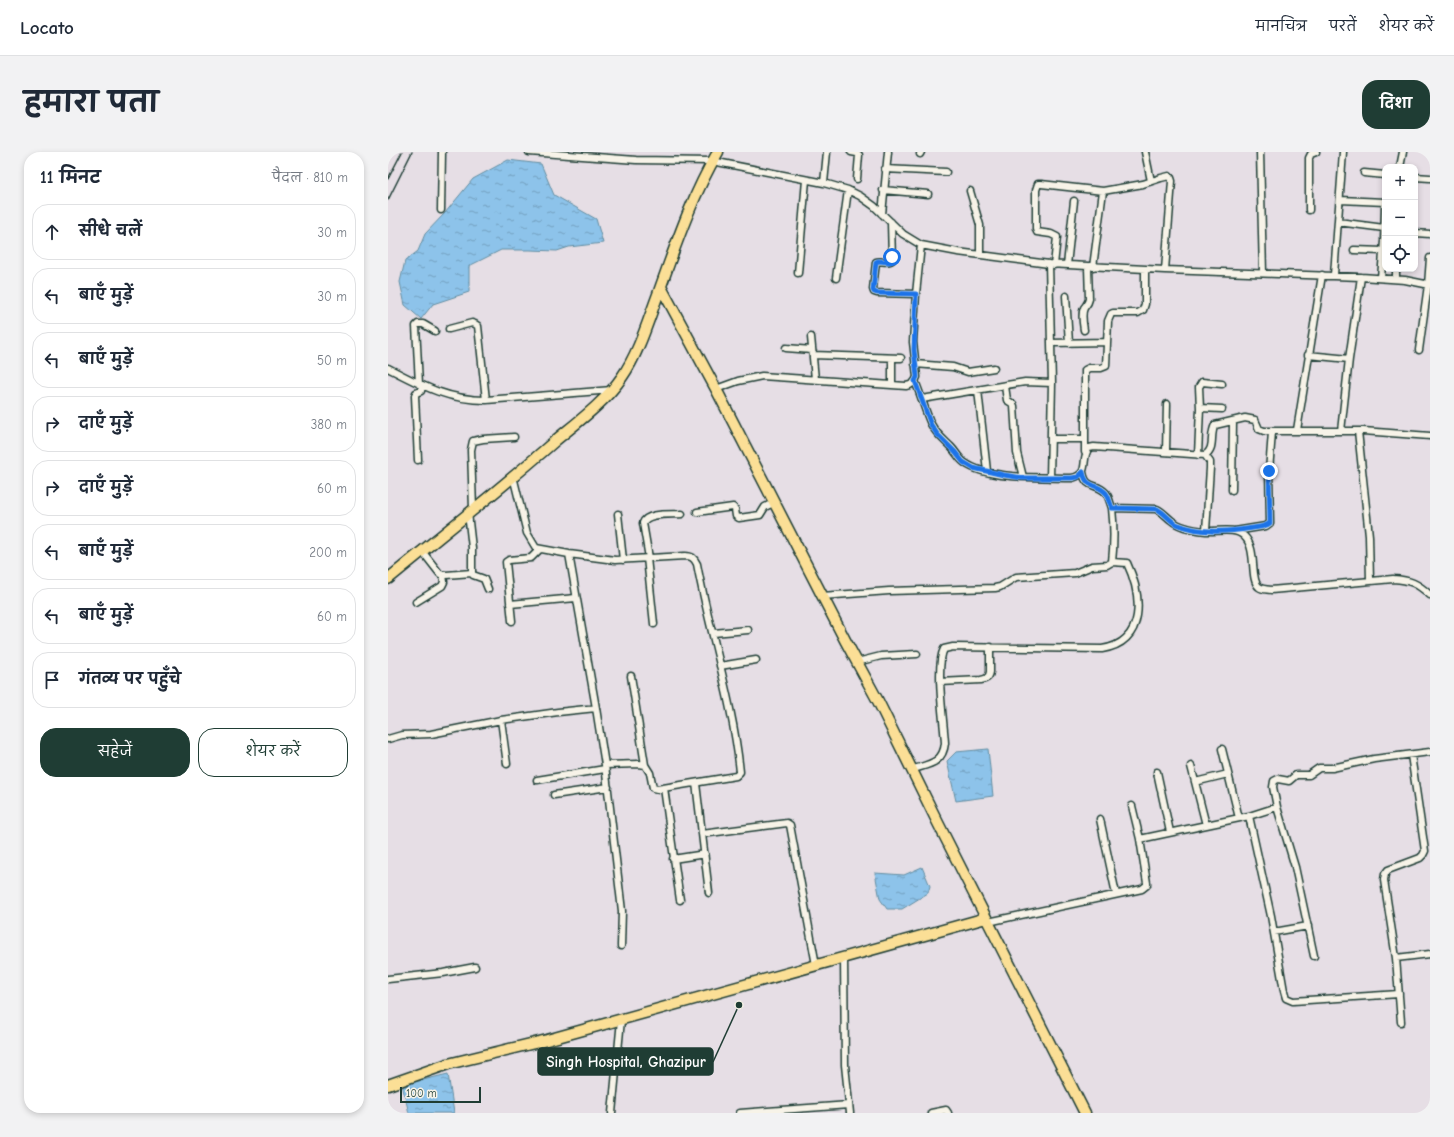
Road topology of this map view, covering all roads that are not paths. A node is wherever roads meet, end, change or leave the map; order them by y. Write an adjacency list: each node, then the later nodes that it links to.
1 (442, 152): 33 (street)
2 (529, 152): 12 (street)
3 (718, 152): 13 (highway)
4 (827, 152): 24 (street)
5 (852, 152): 21 (street)
6 (888, 152): 15 (street)
7 (1145, 152): 23 (street)
8 (1260, 152): 54 (street)
9 (1316, 152): 34 (street)
10 (1343, 152): 30 (street)
11 (1403, 152): 14 (street)
12 (575, 154): 13 (street)
13 (712, 161): 22 (street); 62 (highway)
14 (1401, 164)
15 (885, 169): 16 (street); 26 (street)
16 (946, 172)
17 (1364, 173): 18 (street)
18 (1382, 175)
19 (1418, 177): 20 (street)
20 (1430, 178)
21 (857, 179)
22 (806, 180): 24 (street); 53 (street)
23 (1151, 181): 27 (street); 51 (street)
24 (824, 183): 25 (street)
25 (848, 190): 35 (street); 58 (street)
26 (883, 190): 29 (street); 35 (street)
27 (1103, 191): 46 (street); 49 (street)
28 (970, 192): 44 (street)
29 (928, 194)
30 (1340, 200): 32 (street); 37 (street)
31 (1074, 201): 48 (street)
32 (1382, 202)
33 (441, 210)
34 (1309, 210)
35 (882, 214): 36 (street)
36 (891, 222): 41 (street); 63 (street)
37 (1338, 222): 38 (street); 56 (street)
38 (1382, 228)
39 (1418, 232): 40 (street)
40 (1430, 234)
41 (921, 245): 44 (street); 63 (street)
42 (1354, 250): 43 (street)
43 (1382, 251)
44 (980, 255): 46 (street)
45 (1430, 258): 61 (street)
46 (1052, 264): 48 (street); 70 (street)
47 (1382, 264): 59 (street)
48 (1067, 265): 49 (street)
49 (1090, 267): 50 (street); 66 (street)
50 (1145, 269): 51 (street); 69 (street)
51 (1165, 270): 54 (street)
52 (1396, 272): 60 (street)
53 (798, 273)
54 (1263, 273): 55 (street)
55 (1322, 275): 56 (street); 75 (street)
56 (1334, 275): 57 (street)
57 (1361, 277): 59 (street); 78 (street)
58 (836, 278)
59 (1381, 278): 60 (street)
60 (1396, 279): 61 (street)
61 (1429, 285): 73 (street)
62 (660, 286): 89 (highway); 90 (highway)
63 (916, 294): 79 (street)
64 (1066, 296): 71 (street)
65 (448, 329): 93 (street)
66 (1084, 330)
67 (435, 331): 85 (street)
68 (812, 337): 74 (street)
69 (1107, 342): 71 (street); 105 (street)
70 (1051, 343): 71 (street); 84 (street)
71 (1069, 343)
72 (786, 348): 74 (street)
73 (1419, 350)
74 (813, 353): 76 (street); 82 (street)
75 (1308, 355): 78 (street); 98 (street)
76 (892, 358): 77 (street); 87 (street)
77 (901, 358)
78 (1349, 359): 99 (street)
79 (915, 364): 81 (street); 83 (street)
80 (388, 368): 85 (street)
81 (994, 368)
82 (815, 379): 87 (street); 89 (street)
83 (915, 381): 87 (street); 92 (street)
84 (1052, 383): 88 (street); 104 (street)
85 (421, 384): 93 (street); 110 (street)
86 (1222, 384): 95 (street)
87 (892, 385)
88 (1005, 386): 91 (street); 114 (street)
89 (716, 389): 117 (highway)
90 (612, 390): 93 (street); 113 (highway)
91 (978, 390): 92 (street); 111 (street)
92 (922, 399): 111 (street)
93 (486, 400)
94 (1167, 404): 107 (street)
95 (1200, 408): 96 (street); 108 (street)
96 (1222, 409)
97 (1233, 421): 101 (street); 109 (street); 116 (street)
98 (1296, 430): 99 (street); 101 (street)
99 (1341, 431): 100 (street)
100 (1358, 431): 102 (street); 134 (street)
101 (1272, 432): 124 (street)
102 (1430, 436)
103 (514, 437): 119 (street)
104 (1051, 439): 105 (street); 115 (street)
105 (1085, 439): 106 (street)
106 (1085, 452): 107 (street); 112 (street)
107 (1166, 452): 108 (street)
108 (1198, 455): 109 (street)
109 (1205, 455): 123 (street)
110 (418, 460)
111 (987, 471): 114 (street)
112 (1083, 472): 115 (street); 118 (street)
113 (513, 476): 119 (highway); 125 (street)
114 (1023, 478): 115 (street)
115 (1050, 478)
116 (1232, 490)
117 (775, 502): 120 (street); 137 (highway)
118 (1112, 508): 123 (street); 130 (street)
119 (470, 511): 126 (highway); 131 (street)
120 (697, 512)
121 (618, 514): 129 (street)
122 (682, 514): 128 (street)
123 (1206, 531): 124 (street)
124 (1234, 531): 134 (street)
125 (539, 550): 127 (street); 140 (street)
126 (422, 551): 132 (street); 133 (highway)
127 (569, 554): 129 (street); 138 (street)
128 (648, 558): 129 (street); 142 (street); 144 (street)
129 (623, 560)
130 (1112, 562): 137 (street); 145 (street)
131 (472, 573): 132 (street); 135 (street)
132 (443, 575): 139 (street)
133 (388, 579)
134 (1370, 581): 136 (street)
135 (488, 589)
136 (1430, 595)
137 (822, 596): 148 (highway)
138 (576, 598): 140 (street); 152 (street)
139 (416, 602)
140 (510, 604): 141 (street)
141 (512, 621)
142 (654, 624)
143 (748, 630): 144 (street)
144 (712, 633): 149 (street)
145 (990, 647): 151 (street); 151 (street)
146 (917, 654): 148 (street)
147 (756, 660): 149 (street)
148 (857, 662): 162 (highway)
149 (720, 666): 167 (street)
150 (631, 676): 159 (street)
151 (940, 682): 162 (street)
152 (596, 708): 153 (street); 161 (street)
153 (501, 720): 154 (street); 158 (street)
154 (388, 739)
155 (1222, 749): 164 (street)
156 (1430, 752): 157 (street)
157 (1411, 755): 172 (street); 192 (street)
158 (507, 764)
159 (645, 766): 161 (street); 169 (street)
160 (1191, 766): 166 (street)
161 (605, 767): 165 (street); 168 (street)
162 (911, 770): 185 (highway)
163 (1157, 772): 177 (street)
164 (1228, 774): 166 (street); 174 (street)
165 (537, 780)
166 (1195, 782): 176 (street)
167 (696, 783): 169 (street); 178 (street)
168 (608, 787): 170 (street); 188 (street)
169 (664, 788): 181 (street)
170 (554, 795)
171 (1132, 806): 179 (street)
172 (1277, 808): 173 (street); 186 (street)
173 (1249, 816): 174 (street); 187 (street)
174 (1239, 818): 176 (street)
175 (1100, 819): 183 (street)
176 (1206, 825): 177 (street)
177 (1170, 832): 179 (street)
178 (702, 834): 180 (street); 193 (street)
179 (1140, 839): 183 (street)
180 (705, 854): 181 (street); 182 (street)
181 (673, 859): 184 (street)
182 (710, 893)
183 (1116, 894): 185 (street)
184 (680, 900)
185 (987, 920): 191 (highway); 206 (highway)
186 (1308, 926): 187 (street); 190 (street)
187 (1274, 932): 196 (street)
188 (621, 946)
189 (1430, 954): 192 (street)
190 (1314, 956)
191 (844, 957): 193 (highway); 200 (street)
192 (1396, 958): 196 (street)
193 (816, 965): 197 (highway)
194 (475, 967): 195 (street)
195 (388, 979)
196 (1399, 994): 198 (street)
197 (621, 1020): 199 (highway); 201 (street)
198 (1401, 1022)
199 (388, 1085)
200 (849, 1105): 202 (street); 203 (street)
201 (612, 1113)
202 (740, 1113)
203 (850, 1113)
204 (931, 1113): 205 (street)
205 (948, 1113)
206 (1085, 1113)

